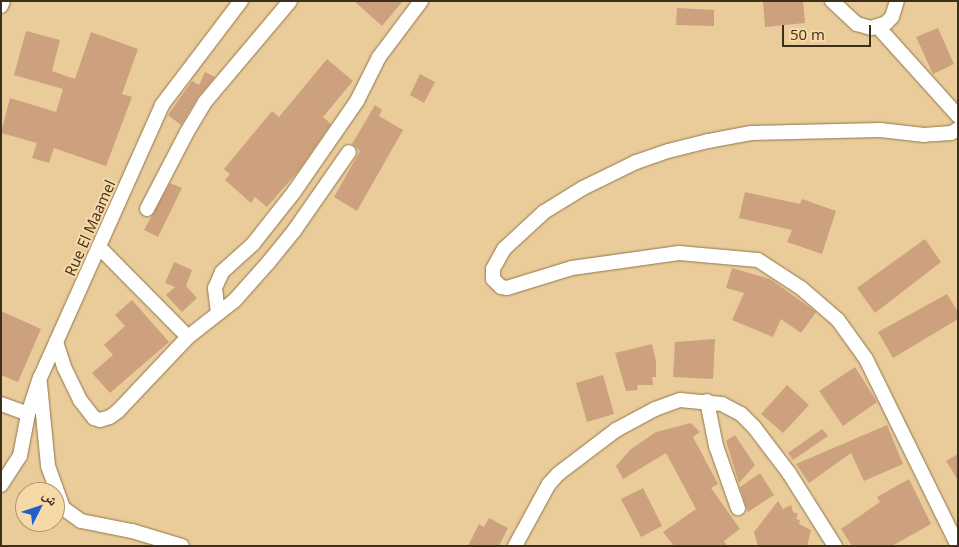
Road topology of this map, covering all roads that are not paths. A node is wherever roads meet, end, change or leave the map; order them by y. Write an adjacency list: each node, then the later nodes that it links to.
1 (3, 1): 7 (street)
2 (241, 1): 13 (street, Rue El Maamel)
3 (290, 1): 12 (street)
4 (421, 1): 14 (street)
5 (832, 1): 8 (street)
6 (897, 1): 8 (street)
7 (1, 6)
8 (878, 27): 9 (street)
9 (958, 116)
10 (958, 128): 26 (street)
11 (349, 152): 14 (street)
12 (147, 209)
13 (100, 248): 15 (street); 16 (street, Rue El Maamel)
14 (218, 314): 15 (street)
15 (188, 336): 16 (street)
16 (56, 342): 17 (street, Rue El Maamel)
17 (40, 378): 20 (street, Rue El Maamel); 23 (street)
18 (707, 401): 22 (street); 24 (street); 25 (street)
19 (1, 404): 20 (street)
20 (28, 414): 21 (street, Rue El Maamel)
21 (1, 485)
22 (738, 508)
23 (182, 546)
24 (515, 546)
25 (835, 546)
26 (958, 546)

